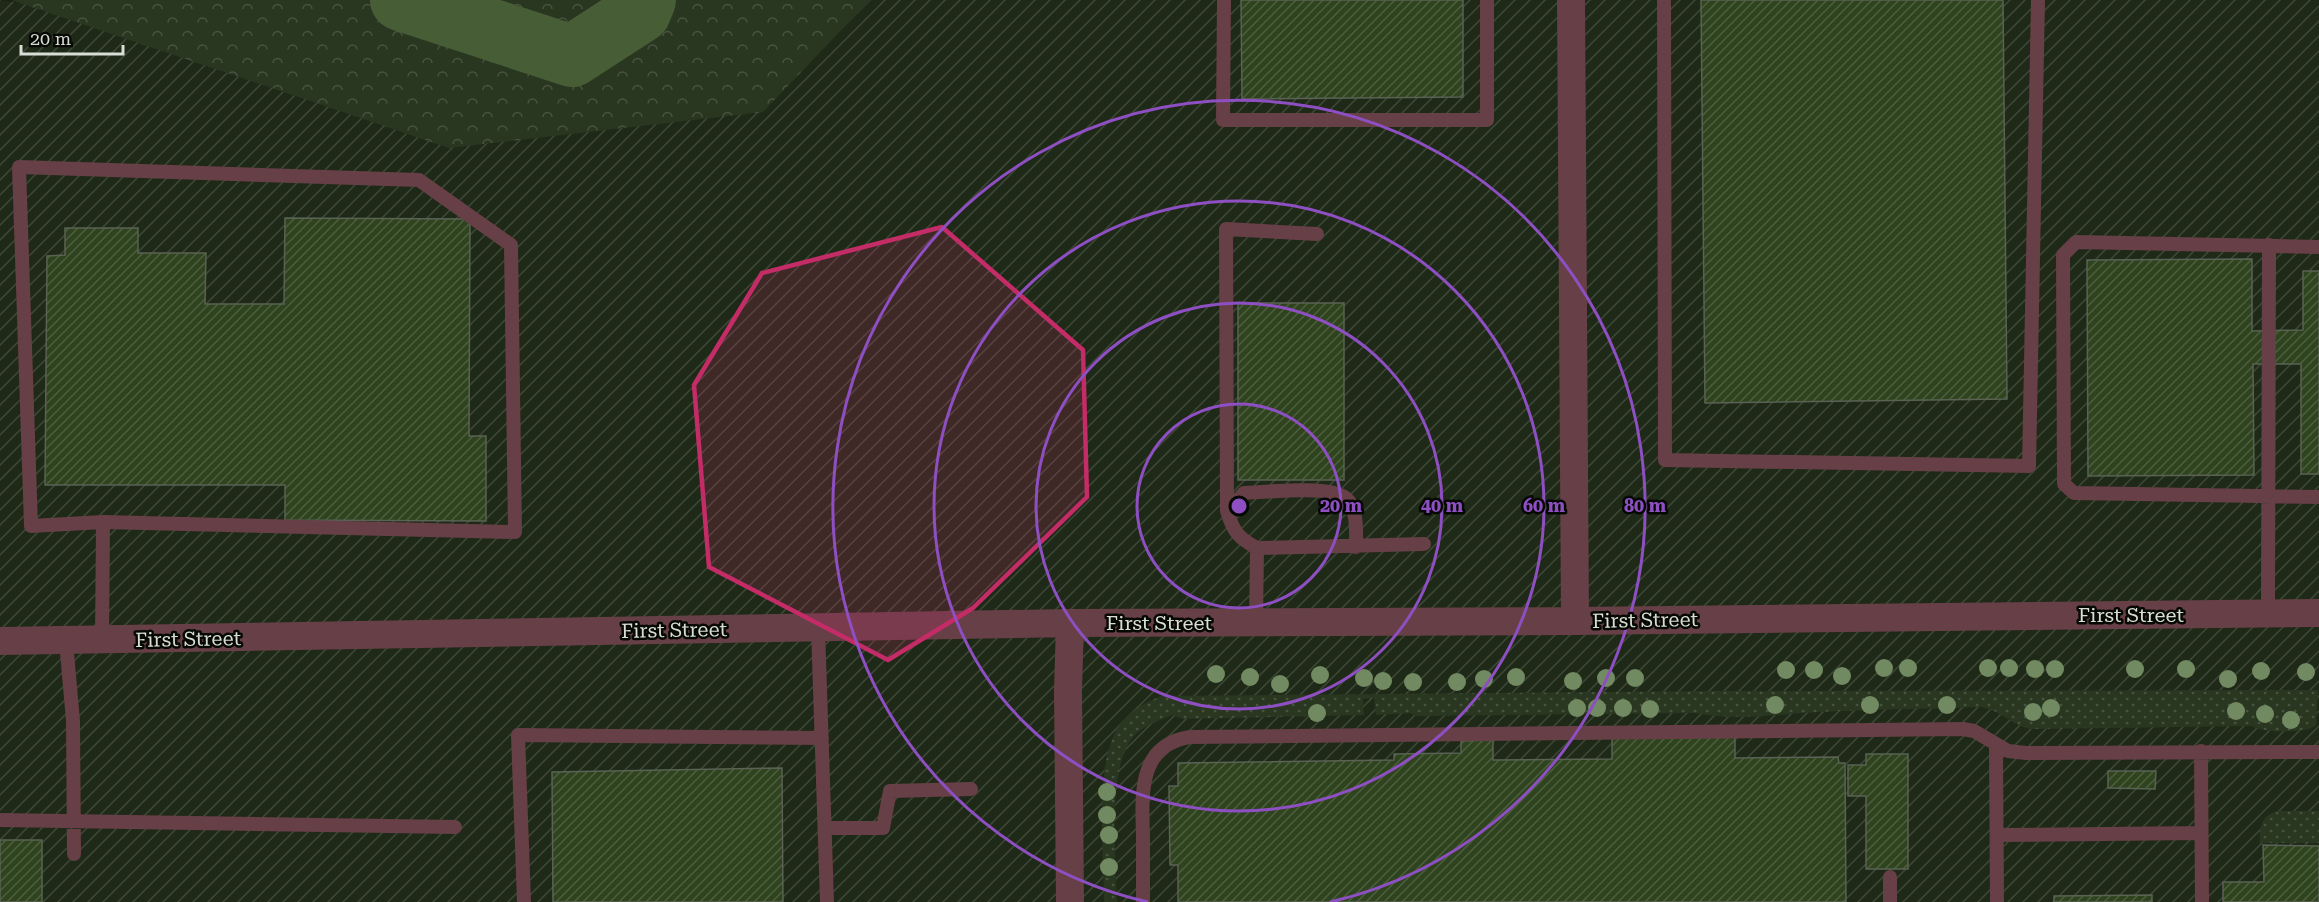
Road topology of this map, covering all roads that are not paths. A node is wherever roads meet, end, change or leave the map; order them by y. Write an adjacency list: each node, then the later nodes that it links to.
1 (1224, 0): 2 (lane)
2 (1487, 0)
3 (1571, 0): 18 (street)
4 (1664, 0): 5 (lane)
5 (2038, 0)
6 (1317, 234): 11 (lane)
7 (2269, 245): 8 (lane); 9 (lane); 9 (lane)
8 (2319, 246)
9 (2269, 496): 10 (lane); 16 (lane)
10 (2319, 497)
11 (1227, 511): 14 (lane); 15 (lane)
12 (103, 522): 12 (lane); 24 (lane)
13 (1424, 544): 14 (lane)
14 (1356, 547): 15 (lane)
15 (1257, 548): 19 (lane)
16 (2268, 614): 17 (street, First Street); 18 (street, First Street)
17 (2319, 614)
18 (1575, 621): 19 (street, First Street)
19 (1256, 622): 20 (street, First Street)
20 (1070, 623): 21 (street, First Street); 40 (street)
21 (818, 628): 24 (street, First Street); 25 (lane)
22 (0, 641): 23 (street, First Street)
23 (66, 641): 24 (street, First Street); 31 (lane)
24 (102, 641)
25 (822, 738): 33 (lane); 38 (lane)
26 (1996, 746): 27 (lane); 35 (lane); 41 (lane)
27 (2201, 751): 28 (lane); 34 (lane)
28 (2319, 752)
29 (971, 789): 33 (lane)
30 (0, 820): 31 (lane)
31 (74, 820): 32 (lane); 36 (lane)
32 (455, 827)
33 (825, 828): 39 (lane)
34 (2201, 833): 35 (lane); 44 (lane)
35 (1997, 835): 43 (lane)
36 (74, 854)
37 (1890, 877): 42 (lane)
38 (524, 902)
39 (827, 902)
40 (1070, 902)
41 (1143, 902)
42 (1890, 902)
43 (1997, 902)
44 (2202, 902)

